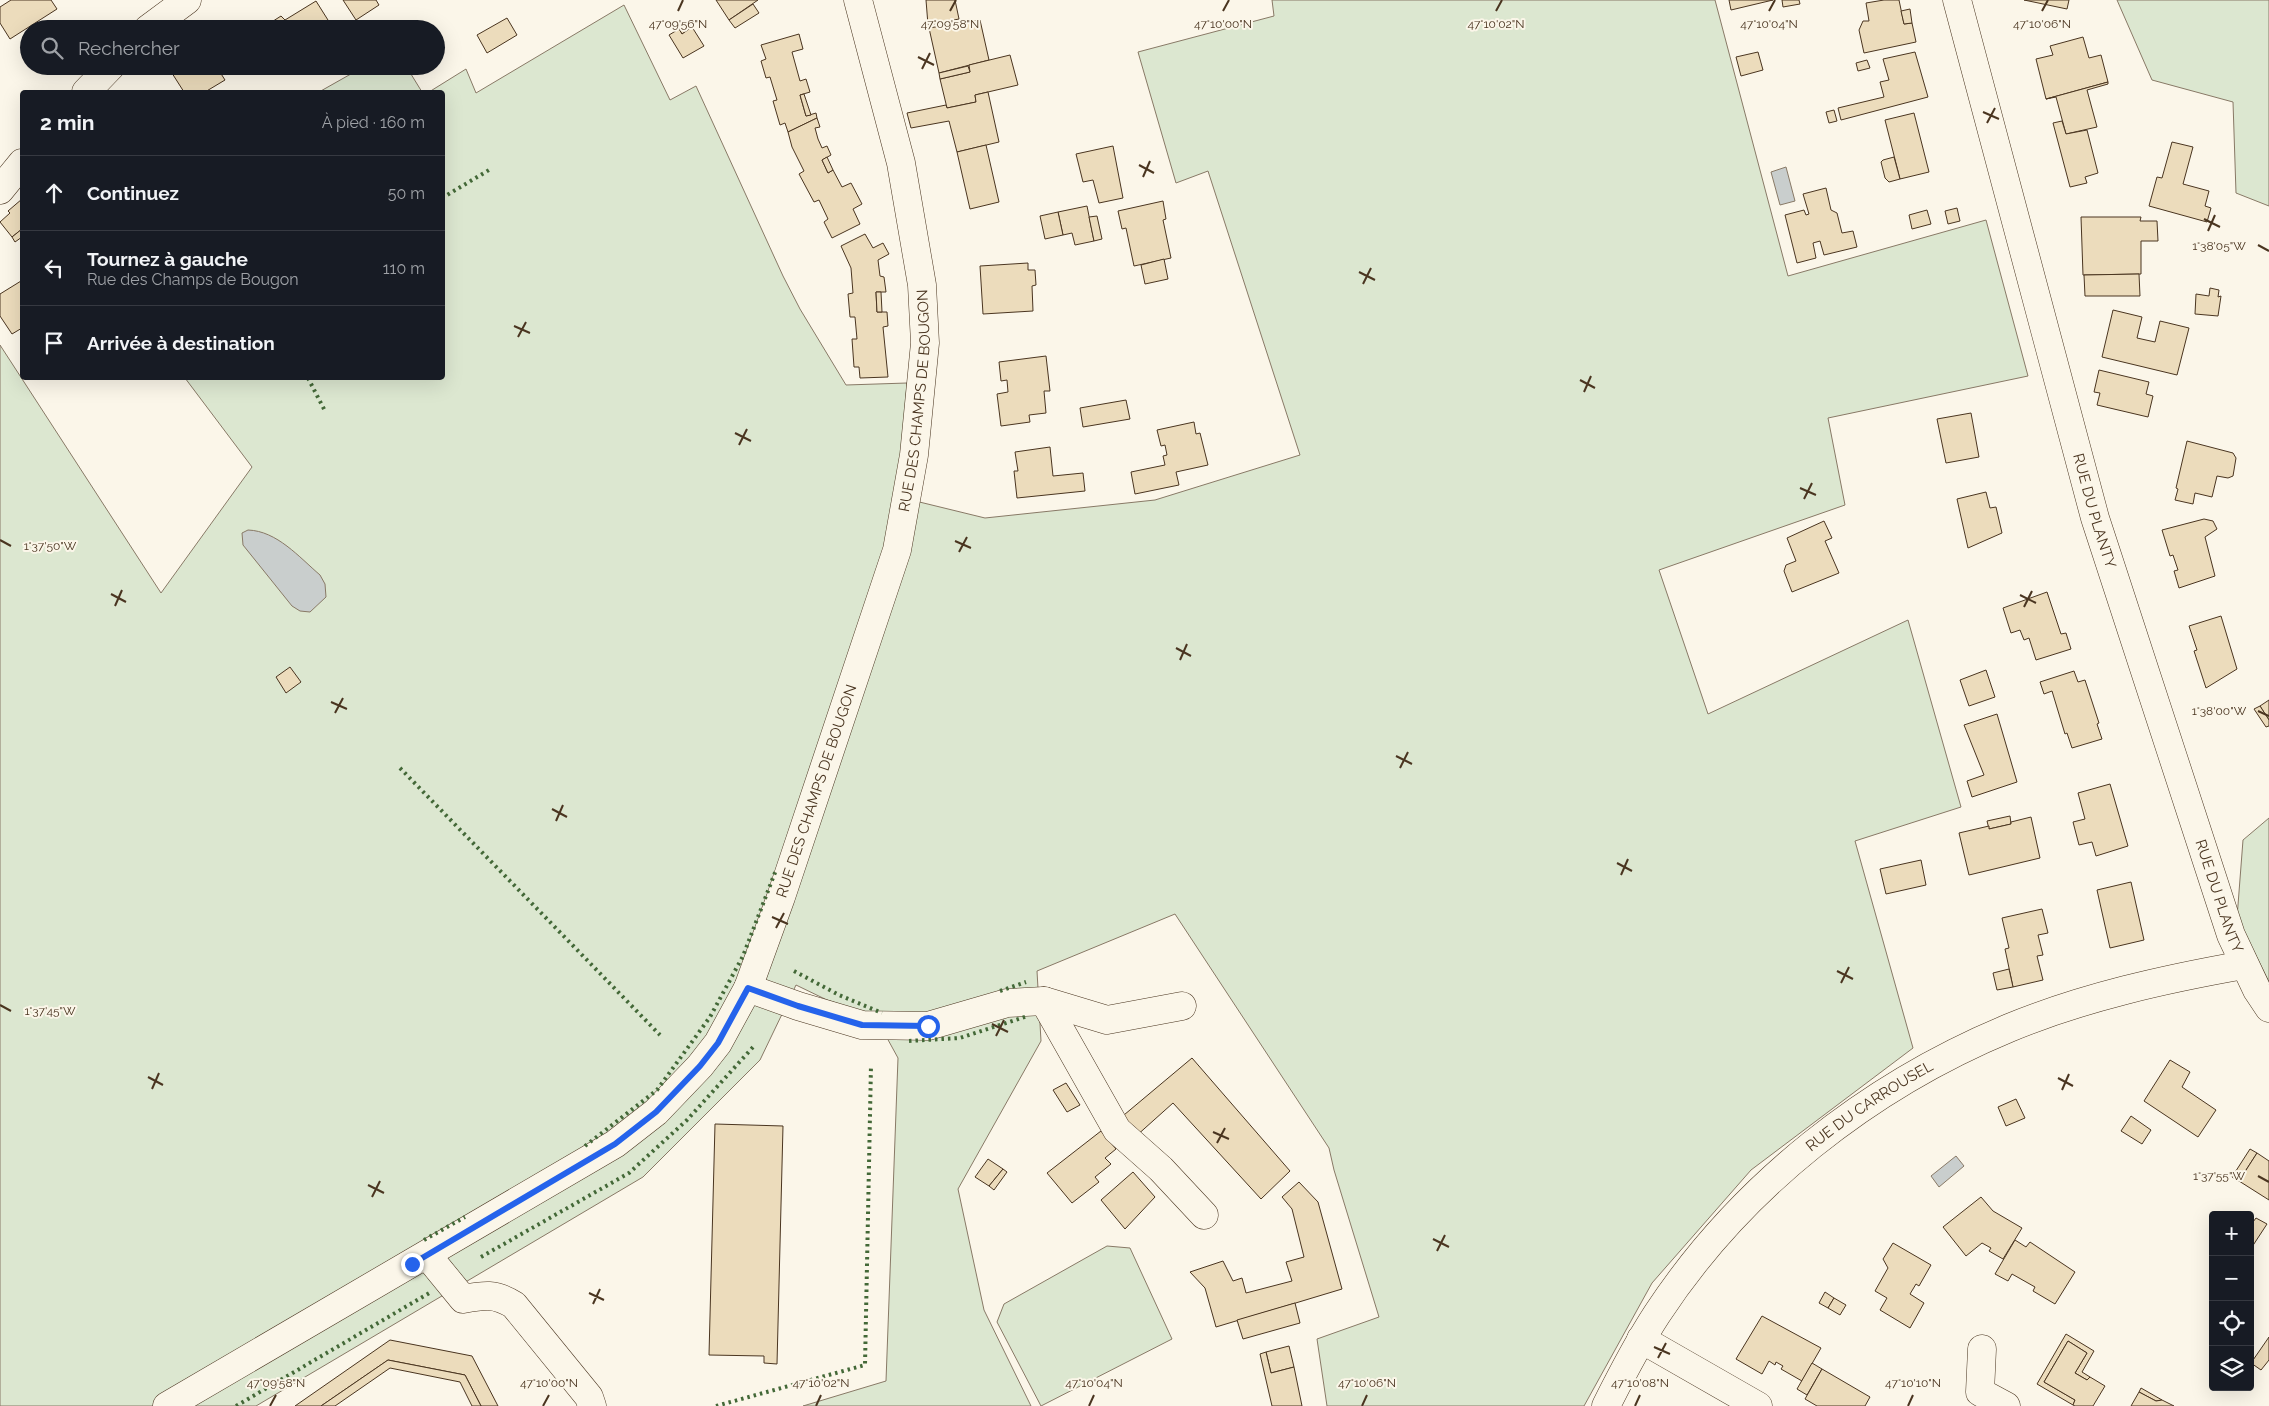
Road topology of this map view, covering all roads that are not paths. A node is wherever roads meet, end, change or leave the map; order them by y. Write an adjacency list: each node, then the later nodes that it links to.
1 (187, 0): 4 (street)
2 (858, 0): 10 (street, RUE DES CHAMPS DE BOUGON)
3 (1957, 0): 9 (street, RUE DU PLANTY)
4 (160, 20)
5 (102, 75): 6 (street)
6 (88, 90)
7 (20, 165): 8 (street)
8 (0, 190)
9 (2244, 965): 13 (street, RUE DU PLANTY); 16 (street, RUE DU CARROUSEL)
10 (748, 988): 11 (street); 15 (street, RUE DES CHAMPS DE BOUGON)
11 (1044, 1001): 12 (street); 14 (street)
12 (1182, 1006)
13 (2269, 1008)
14 (1204, 1215)
15 (427, 1255): 18 (street, RUE DES CHAMPS DE BOUGON); 19 (street)
16 (1641, 1339): 20 (street, RUE DU CARROUSEL); 21 (street)
17 (1982, 1349): 22 (street)
18 (167, 1406)
19 (592, 1406)
20 (1606, 1406)
21 (1758, 1406)
22 (2006, 1406)

